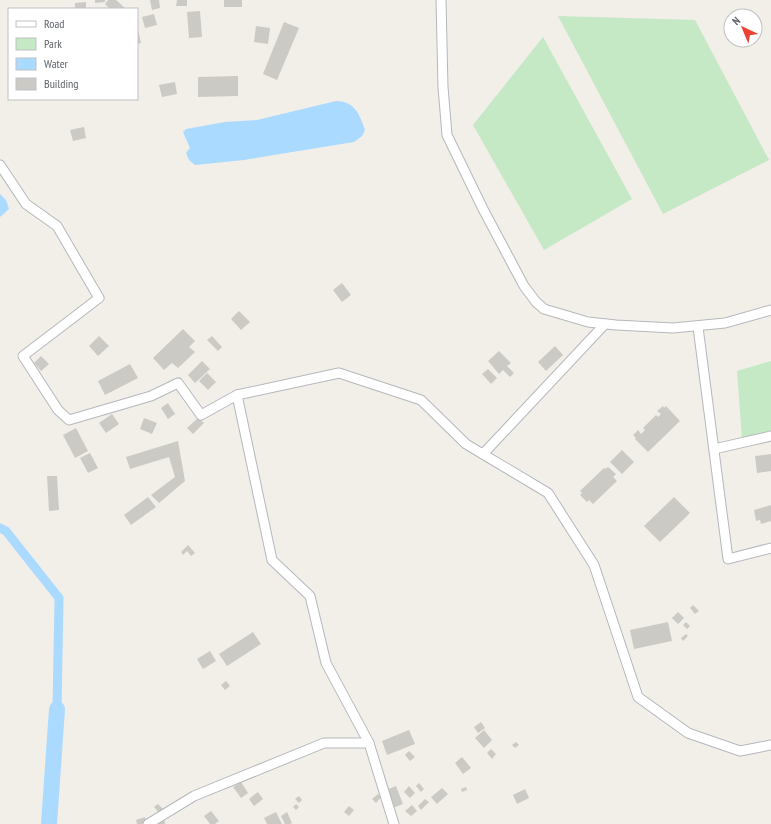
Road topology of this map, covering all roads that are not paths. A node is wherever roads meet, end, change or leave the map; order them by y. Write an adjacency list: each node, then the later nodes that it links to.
1 (441, 0): 4 (street)
2 (0, 165): 6 (street)
3 (771, 310): 5 (street)
4 (604, 324): 5 (street); 9 (street)
5 (698, 327): 8 (street)
6 (237, 395): 9 (street); 11 (street)
7 (771, 436): 8 (street)
8 (714, 449): 10 (street)
9 (483, 454): 12 (street)
10 (771, 548)
11 (369, 743): 13 (street); 14 (street)
12 (771, 744)
13 (148, 824)
14 (394, 824)

